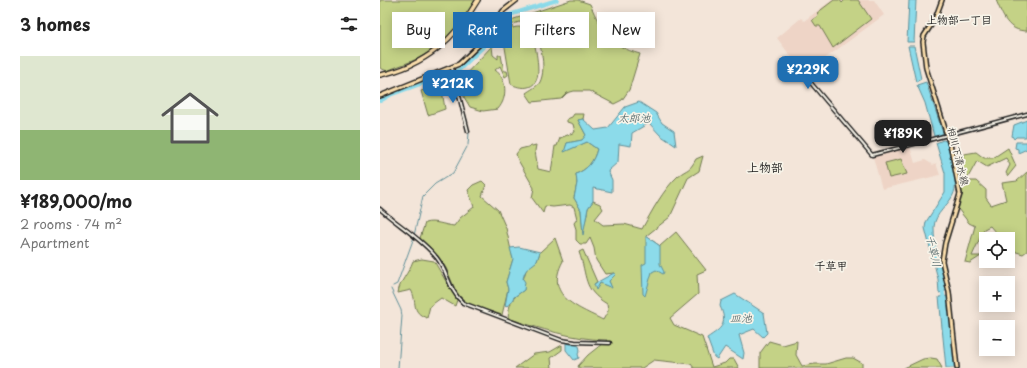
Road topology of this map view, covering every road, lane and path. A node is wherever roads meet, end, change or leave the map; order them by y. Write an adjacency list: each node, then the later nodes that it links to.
1 (478, 0): 5 (highway)
2 (517, 0): 4 (main road)
3 (942, 0): 10 (main road, 相川下清水線)
4 (452, 68): 7 (main road); 9 (street)
5 (380, 75)
6 (805, 76): 10 (street)
7 (380, 96)
8 (1027, 114): 10 (street)
9 (468, 131)
10 (946, 135): 13 (main road, 相川下清水線)
11 (380, 209): 12 (street)
12 (610, 343)
13 (957, 368)

